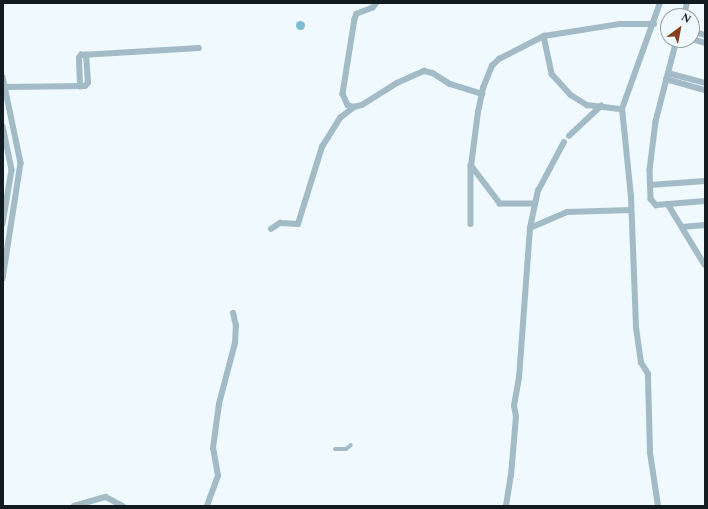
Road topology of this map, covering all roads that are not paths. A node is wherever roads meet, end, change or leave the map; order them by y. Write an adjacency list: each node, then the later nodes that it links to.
1 (377, 3): 14 (street)
2 (660, 3): 3 (street)
3 (654, 24): 4 (street); 15 (street)
4 (544, 36): 12 (street); 13 (street)
5 (199, 48): 10 (street)
6 (675, 48): 7 (street)
7 (667, 76): 9 (street); 11 (street); 21 (street)
8 (3, 77): 10 (street)
9 (705, 83)
10 (5, 87): 33 (street)
11 (705, 90)
12 (483, 94): 14 (street); 19 (street)
13 (601, 106): 15 (street); 17 (street)
14 (354, 107): 31 (street)
15 (622, 109): 25 (street)
16 (3, 126): 26 (street)
17 (569, 136)
18 (564, 142): 23 (street)
19 (471, 166): 23 (street); 27 (street)
20 (705, 181): 21 (street)
21 (650, 185): 24 (street)
22 (705, 201): 24 (street)
23 (534, 204): 30 (street)
24 (668, 204): 29 (street)
25 (631, 210): 30 (street); 41 (street)
26 (3, 224)
27 (471, 224)
28 (705, 225): 29 (street)
29 (682, 227): 32 (street)
30 (530, 228): 40 (street)
31 (271, 229)
32 (704, 261)
33 (3, 278)
34 (232, 313): 39 (street)
35 (351, 444): 36 (street)
36 (335, 449)
37 (74, 506): 38 (street)
38 (123, 506)
39 (207, 506)
40 (506, 506)
41 (658, 506)

